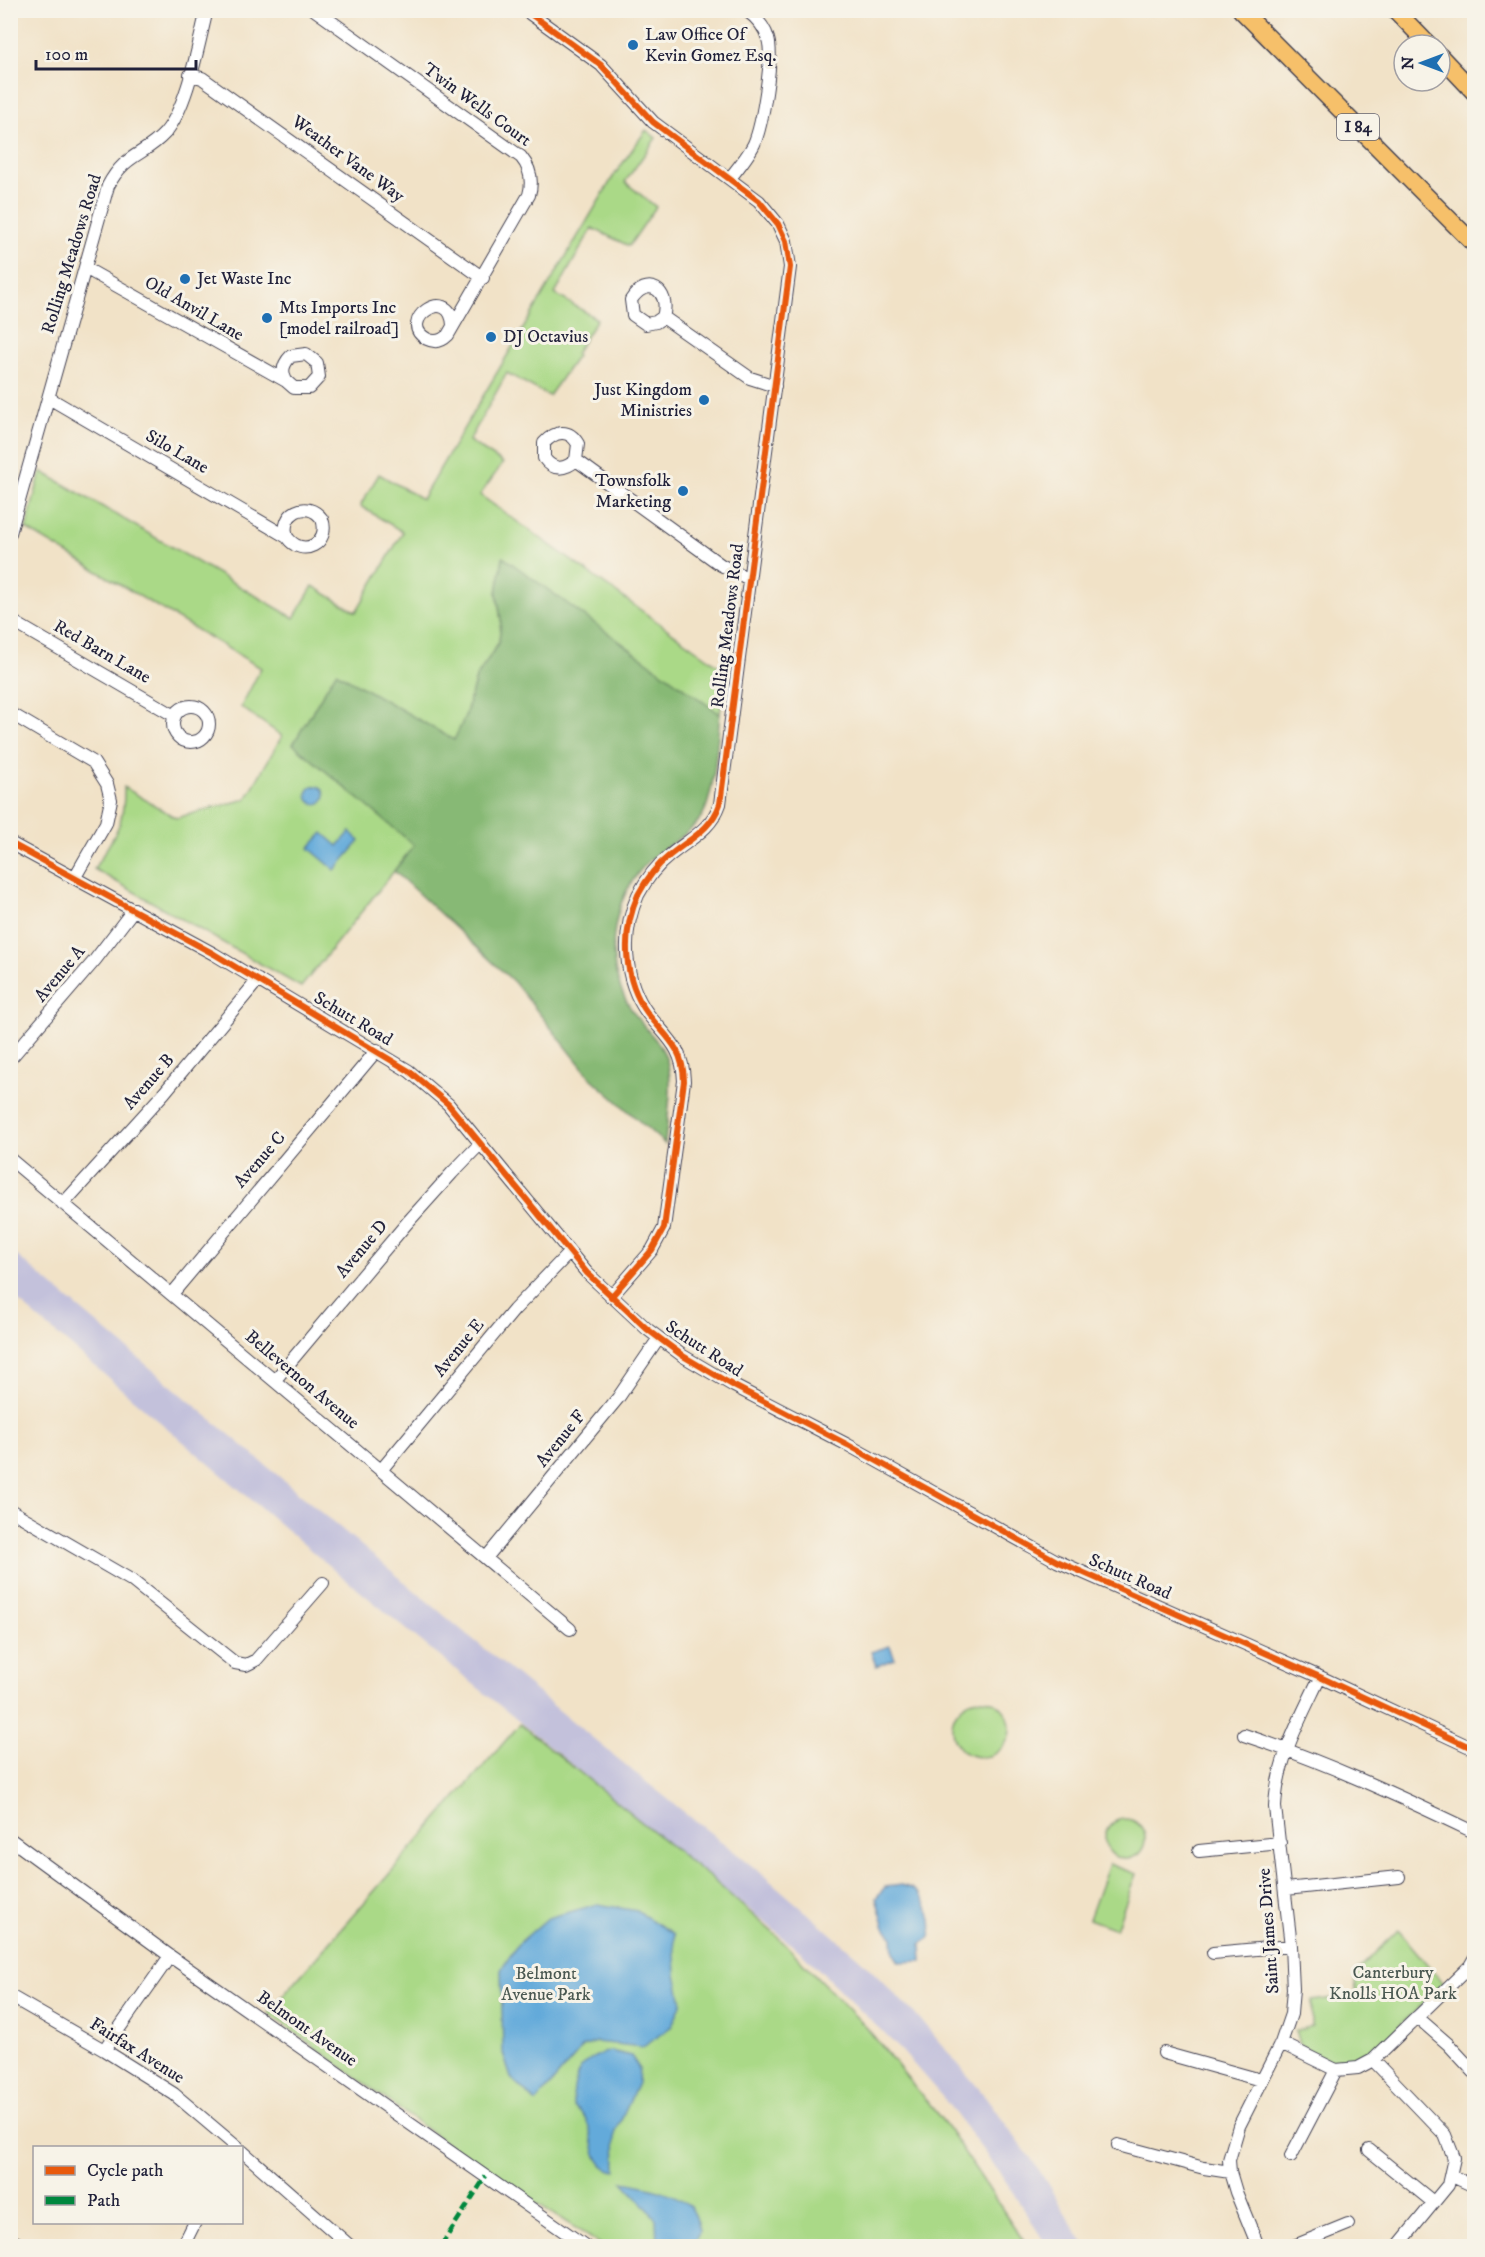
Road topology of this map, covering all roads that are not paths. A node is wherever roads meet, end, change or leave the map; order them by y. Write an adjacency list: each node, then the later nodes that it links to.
1 (207, 10): 9 (street, Rolling Meadows Road)
2 (315, 10): 14 (street, Twin Wells Court)
3 (525, 10): 11 (street, Rolling Meadows Road)
4 (746, 10): 11 (street)
5 (1241, 10): 12 (highway, I 84)
6 (1395, 10): 7 (highway)
7 (1417, 33)
8 (1452, 69): 10 (highway)
9 (190, 75): 13 (street, Rolling Meadows Road); 14 (street, Weather Vane Way)
10 (1474, 92)
11 (730, 178): 18 (street, Rolling Meadows Road)
12 (1474, 244)
13 (85, 268): 17 (street, Old Anvil Lane); 19 (street, Rolling Meadows Road)
14 (483, 278): 16 (street, Twin Wells Court)
15 (663, 317): 18 (street)
16 (453, 326)
17 (286, 381)
18 (775, 386): 23 (street, Rolling Meadows Road)
19 (48, 399): 21 (street, Rolling Meadows Road); 22 (street, Silo Lane)
20 (576, 460): 23 (street)
21 (10, 533)
22 (287, 537)
23 (749, 579): 38 (street, Rolling Meadows Road)
24 (10, 620): 26 (street, Red Barn Lane)
25 (10, 714): 28 (street)
26 (175, 716)
27 (10, 843): 28 (street, Schutt Road)
28 (75, 877): 29 (street, Schutt Road)
29 (134, 909): 30 (street, Schutt Road); 32 (street, Avenue A)
30 (258, 980): 31 (street, Schutt Road); 35 (street, Avenue B)
31 (377, 1050): 33 (street, Schutt Road); 37 (street, Avenue C)
32 (10, 1059)
33 (481, 1143): 36 (street, Schutt Road); 40 (street, Avenue D)
34 (10, 1159): 35 (street, Bellevernon Avenue)
35 (63, 1204): 37 (street, Bellevernon Avenue)
36 (568, 1253): 38 (street, Schutt Road); 41 (street, Avenue E)
37 (172, 1294): 40 (street, Bellevernon Avenue)
38 (611, 1297): 39 (street, Schutt Road)
39 (658, 1338): 43 (street, Avenue F); 46 (street, Schutt Road)
40 (275, 1380): 41 (street, Bellevernon Avenue)
41 (382, 1469): 43 (street, Bellevernon Avenue)
42 (10, 1510): 44 (street)
43 (486, 1558): 45 (street, Bellevernon Avenue)
44 (323, 1582)
45 (570, 1629)
46 (1320, 1677): 48 (street, Saint James Drive); 49 (street, Schutt Road)
47 (1244, 1736): 48 (street)
48 (1286, 1749): 50 (street); 52 (street, Saint James Drive)
49 (1474, 1749)
50 (1474, 1832)
51 (10, 1839): 58 (street, Belmont Avenue)
52 (1280, 1843): 53 (street); 55 (street, Saint James Drive)
53 (1199, 1851)
54 (1399, 1877): 55 (street)
55 (1286, 1889): 56 (street, Saint James Drive)
56 (1291, 1946): 57 (street); 62 (street, Saint James Drive)
57 (1213, 1953)
58 (170, 1956): 63 (street); 85 (street, Belmont Avenue)
59 (1474, 1959): 61 (street)
60 (10, 1996): 63 (street, Fairfax Avenue)
61 (1417, 2017): 65 (street); 67 (street)
62 (1281, 2043): 66 (street); 68 (street, Saint James Drive)
63 (104, 2050): 70 (street, Fairfax Avenue)
64 (1164, 2053): 68 (street)
65 (1373, 2060): 66 (street); 75 (street)
66 (1336, 2070): 73 (street)
67 (1474, 2072)
68 (1261, 2080): 74 (street, Saint James Drive)
69 (1118, 2145): 74 (street)
70 (235, 2146)
71 (1369, 2150): 77 (street)
72 (243, 2153): 84 (street, Fairfax Avenue)
73 (1291, 2156)
74 (1230, 2172): 81 (street, Saint James Drive)
75 (1452, 2176): 76 (street); 77 (street)
76 (1474, 2186)
77 (1432, 2202): 87 (street)
78 (194, 2224): 83 (street)
79 (1348, 2224): 86 (street)
80 (10, 2240): 82 (street)
81 (1258, 2246)
82 (24, 2247)
83 (183, 2247)
84 (350, 2247)
85 (585, 2247)
86 (1294, 2247)
87 (1398, 2247)

